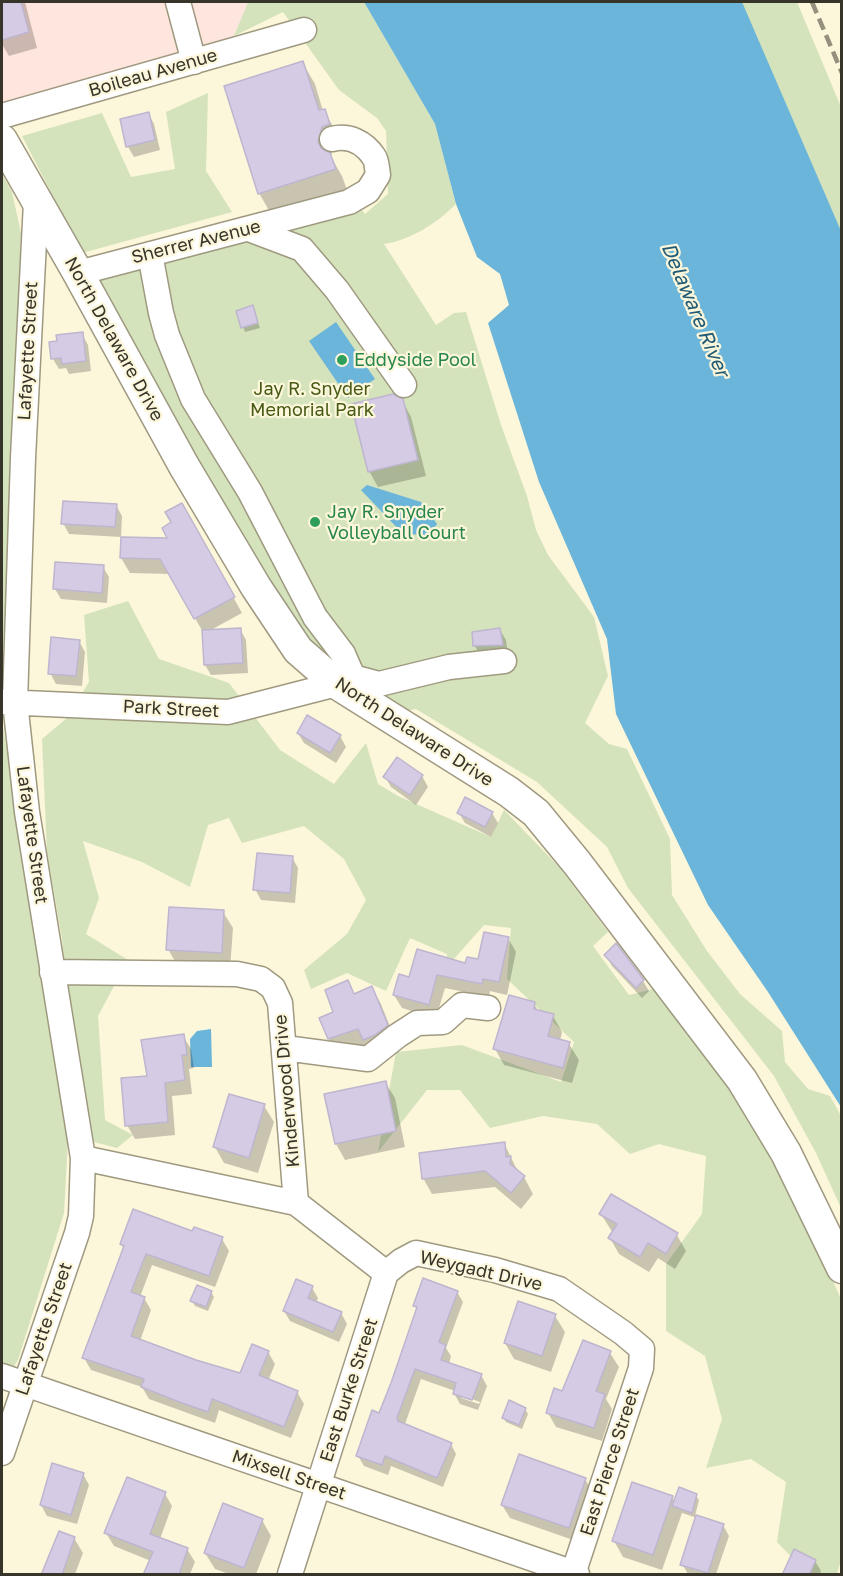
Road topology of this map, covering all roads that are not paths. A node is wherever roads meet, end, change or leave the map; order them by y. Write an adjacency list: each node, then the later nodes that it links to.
1 (178, 2): 3 (street)
2 (304, 30): 3 (street, Boileau Avenue)
3 (194, 62): 4 (street, Boileau Avenue)
4 (2, 116)
5 (332, 139): 8 (street, Sherrer Avenue)
6 (2, 140): 7 (main road, North Delaware Drive)
7 (36, 202): 10 (main road, North Delaware Drive); 14 (street, Lafayette Street)
8 (249, 228): 9 (street, Sherrer Avenue); 11 (street)
9 (150, 254): 10 (street, Sherrer Avenue); 13 (street)
10 (78, 273): 13 (main road, North Delaware Drive)
11 (404, 385)
12 (504, 661): 13 (street)
13 (345, 681): 14 (street, Park Street); 20 (main road, North Delaware Drive)
14 (8, 702): 15 (street, Lafayette Street)
15 (52, 972): 17 (street, Kinderwood Drive); 18 (street, Lafayette Street)
16 (488, 1008): 17 (street)
17 (285, 1048): 19 (street, Kinderwood Drive)
18 (83, 1158): 19 (street); 24 (street, Lafayette Street)
19 (296, 1203): 21 (street)
20 (842, 1268)
21 (386, 1274): 22 (street, Weygadt Drive); 26 (street, East Burke Street)
22 (642, 1349): 27 (street, East Pierce Street)
23 (2, 1376): 24 (street, Mixsell Street)
24 (25, 1384): 25 (street, Lafayette Street); 26 (street, Mixsell Street)
25 (2, 1453)
26 (318, 1485): 27 (street, Mixsell Street); 28 (street, East Burke Street)
27 (574, 1574)
28 (290, 1575)

